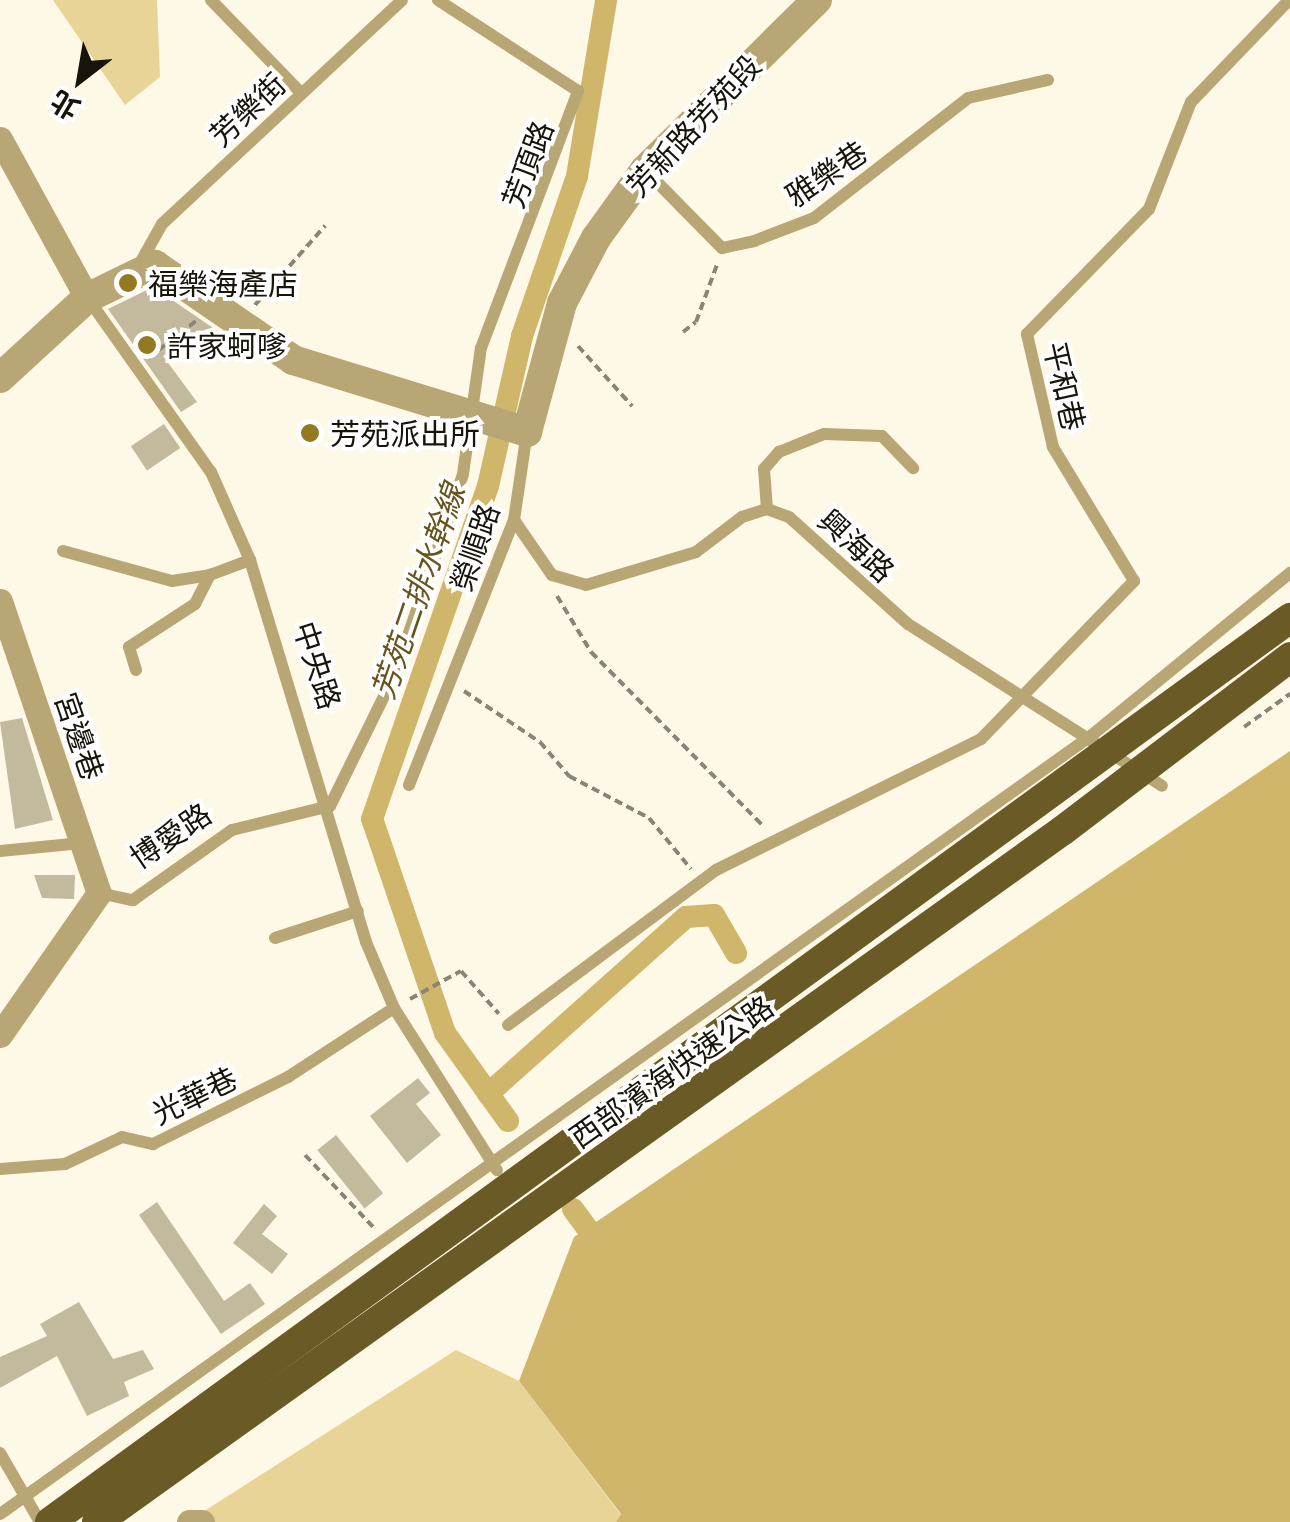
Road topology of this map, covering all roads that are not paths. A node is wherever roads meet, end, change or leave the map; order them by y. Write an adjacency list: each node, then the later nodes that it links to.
1 (211, 0): 7 (lane)
2 (402, 0): 7 (lane, 芳樂街)
3 (438, 0): 13 (lane, 芳頂路)
4 (817, 0): 9 (street, 芳新路芳苑段)
5 (1289, 0): 26 (lane, 平和巷)
6 (1048, 80): 9 (lane, 雅樂巷)
7 (301, 93): 10 (lane, 芳樂街)
8 (0, 139): 11 (street, 中央路)
9 (645, 170): 14 (street, 芳新路芳苑段)
10 (139, 265): 11 (street); 13 (street)
11 (87, 298): 12 (street); 19 (lane, 中央路)
12 (0, 378)
13 (468, 412): 14 (street); 30 (lane)
14 (527, 432): 17 (lane, 榮順路)
15 (913, 468): 16 (lane)
16 (767, 508): 17 (lane); 26 (lane, 興海路)
17 (514, 520): 28 (lane, 榮順路)
18 (63, 551): 21 (lane)
19 (250, 560): 21 (lane); 30 (lane, 中央路)
20 (1290, 573): 27 (lane)
21 (210, 574): 25 (lane)
22 (0, 600): 31 (street, 宮邊巷)
23 (1290, 618): 46 (highway, 西部濱海快速公路, bridge)
24 (1290, 657): 47 (highway, 西部濱海快速公路, bridge)
25 (136, 670)
26 (1024, 692): 27 (lane, 興海路); 37 (lane)
27 (1092, 735): 29 (lane, 興海路); 39 (lane)
28 (410, 785)
29 (1162, 786)
30 (330, 806): 33 (lane, 博愛路); 34 (lane, 中央路)
31 (82, 842): 32 (lane); 33 (street, 宮邊巷)
32 (0, 851)
33 (99, 893): 38 (street)
34 (358, 910): 35 (lane); 36 (lane, 中央路)
35 (274, 938)
36 (394, 1008): 39 (lane, 中央路); 40 (lane, 光華巷)
37 (508, 1025)
38 (0, 1035)
39 (494, 1166): 41 (lane, 中央路); 43 (lane)
40 (0, 1169)
41 (535, 1230)
42 (0, 1452): 43 (lane)
43 (22, 1500): 44 (lane); 45 (lane)
44 (0, 1514)
45 (40, 1522)
46 (50, 1522)
47 (98, 1522)
48 (189, 1522): 49 (street)
49 (202, 1522)

